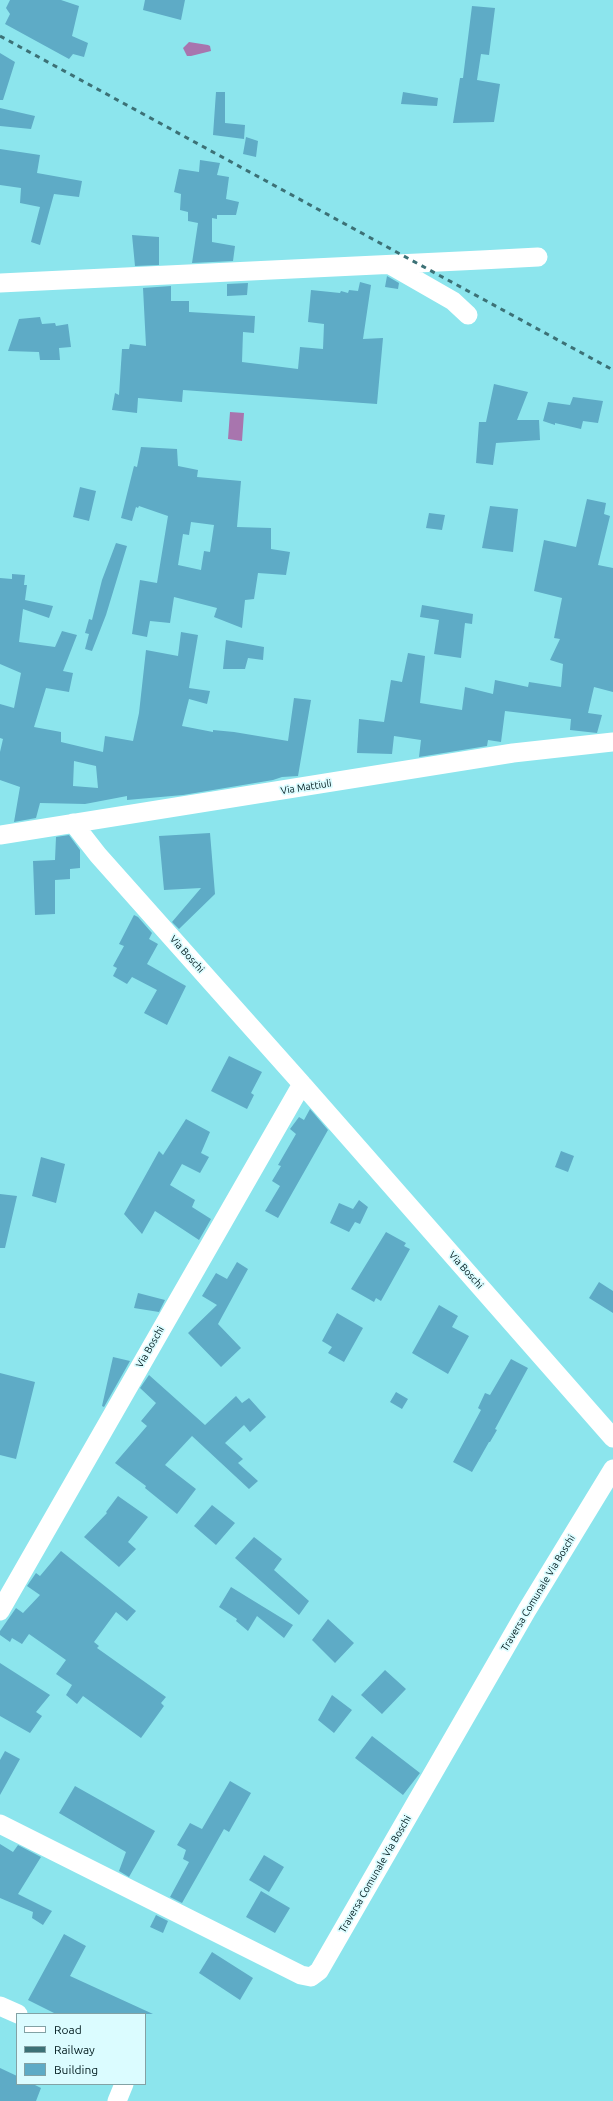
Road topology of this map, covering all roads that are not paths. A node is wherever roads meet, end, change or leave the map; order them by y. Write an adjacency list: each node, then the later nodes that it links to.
1 (538, 257): 2 (street)
2 (392, 266): 3 (street); 4 (street)
3 (0, 283)
4 (468, 315)
5 (613, 742): 6 (street, Via Mattiuli)
6 (73, 823): 7 (street, Via Mattiuli); 8 (street, Via Boschi)
7 (0, 835)
8 (302, 1084): 9 (street, Via Boschi); 11 (street, Via Boschi)
9 (613, 1438)
10 (613, 1469): 12 (street, Traversa Comunale Via Boschi)
11 (0, 1611)
12 (0, 1824)
13 (0, 2006): 14 (street)
14 (16, 2013)
15 (124, 2085): 16 (street)
16 (116, 2101)

